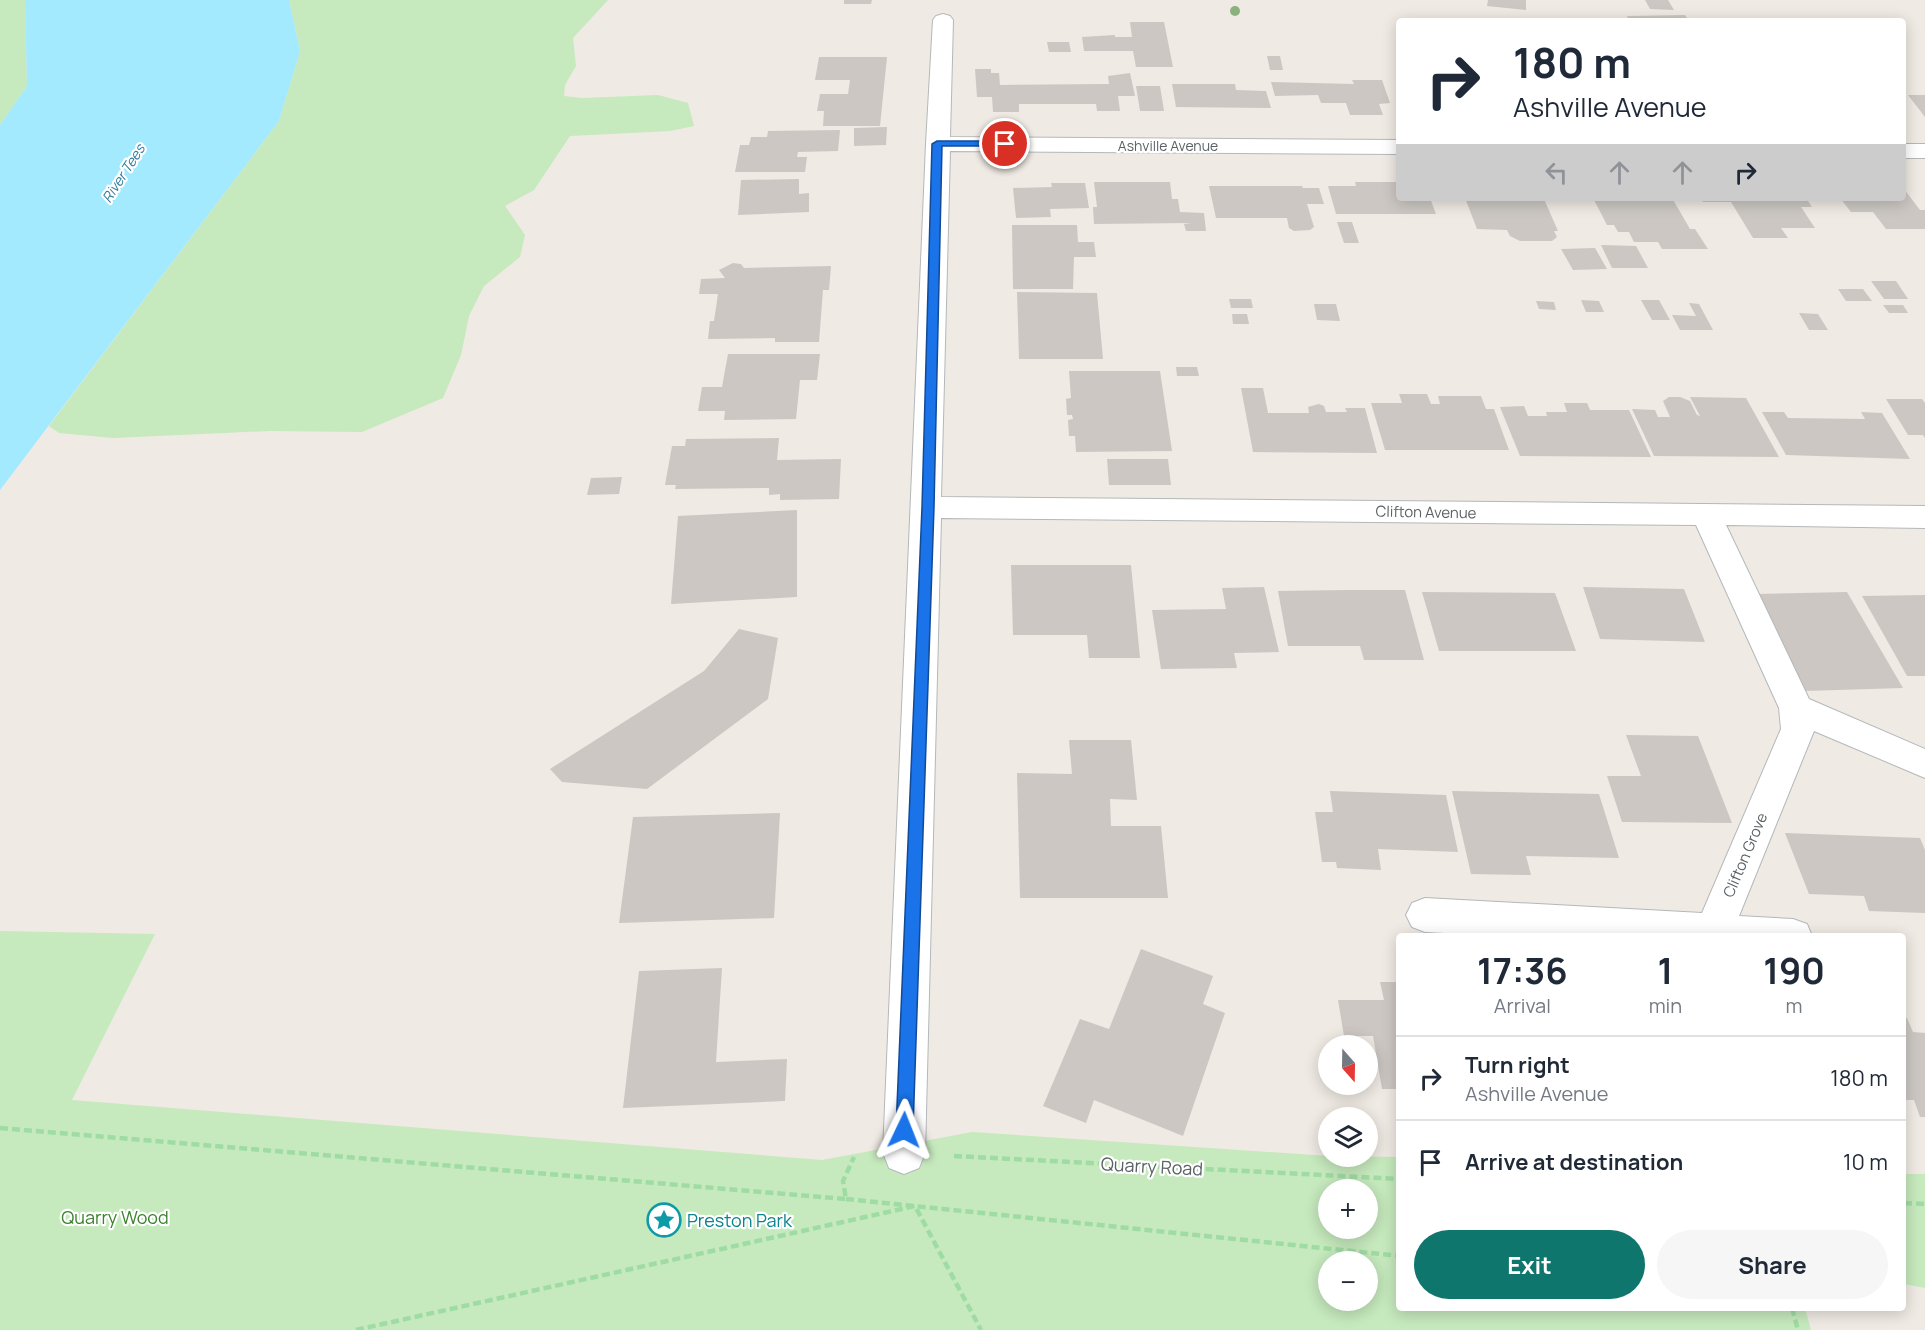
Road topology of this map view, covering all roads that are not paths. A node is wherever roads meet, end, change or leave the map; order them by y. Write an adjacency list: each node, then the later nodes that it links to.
1 (943, 20): 2 (street)
2 (937, 128): 3 (street, Ashville Avenue); 6 (street)
3 (1396, 147)
4 (1906, 151): 5 (street)
5 (1925, 151)
6 (928, 507): 7 (street, Clifton Avenue); 14 (street)
7 (1706, 515): 8 (street, Clifton Avenue); 9 (street, Clifton Grove)
8 (1925, 517)
9 (1796, 708): 10 (street); 12 (street, Clifton Grove)
10 (1925, 764)
11 (1425, 915): 12 (street)
12 (1714, 931): 13 (street)
13 (1746, 933)
14 (904, 1153)

